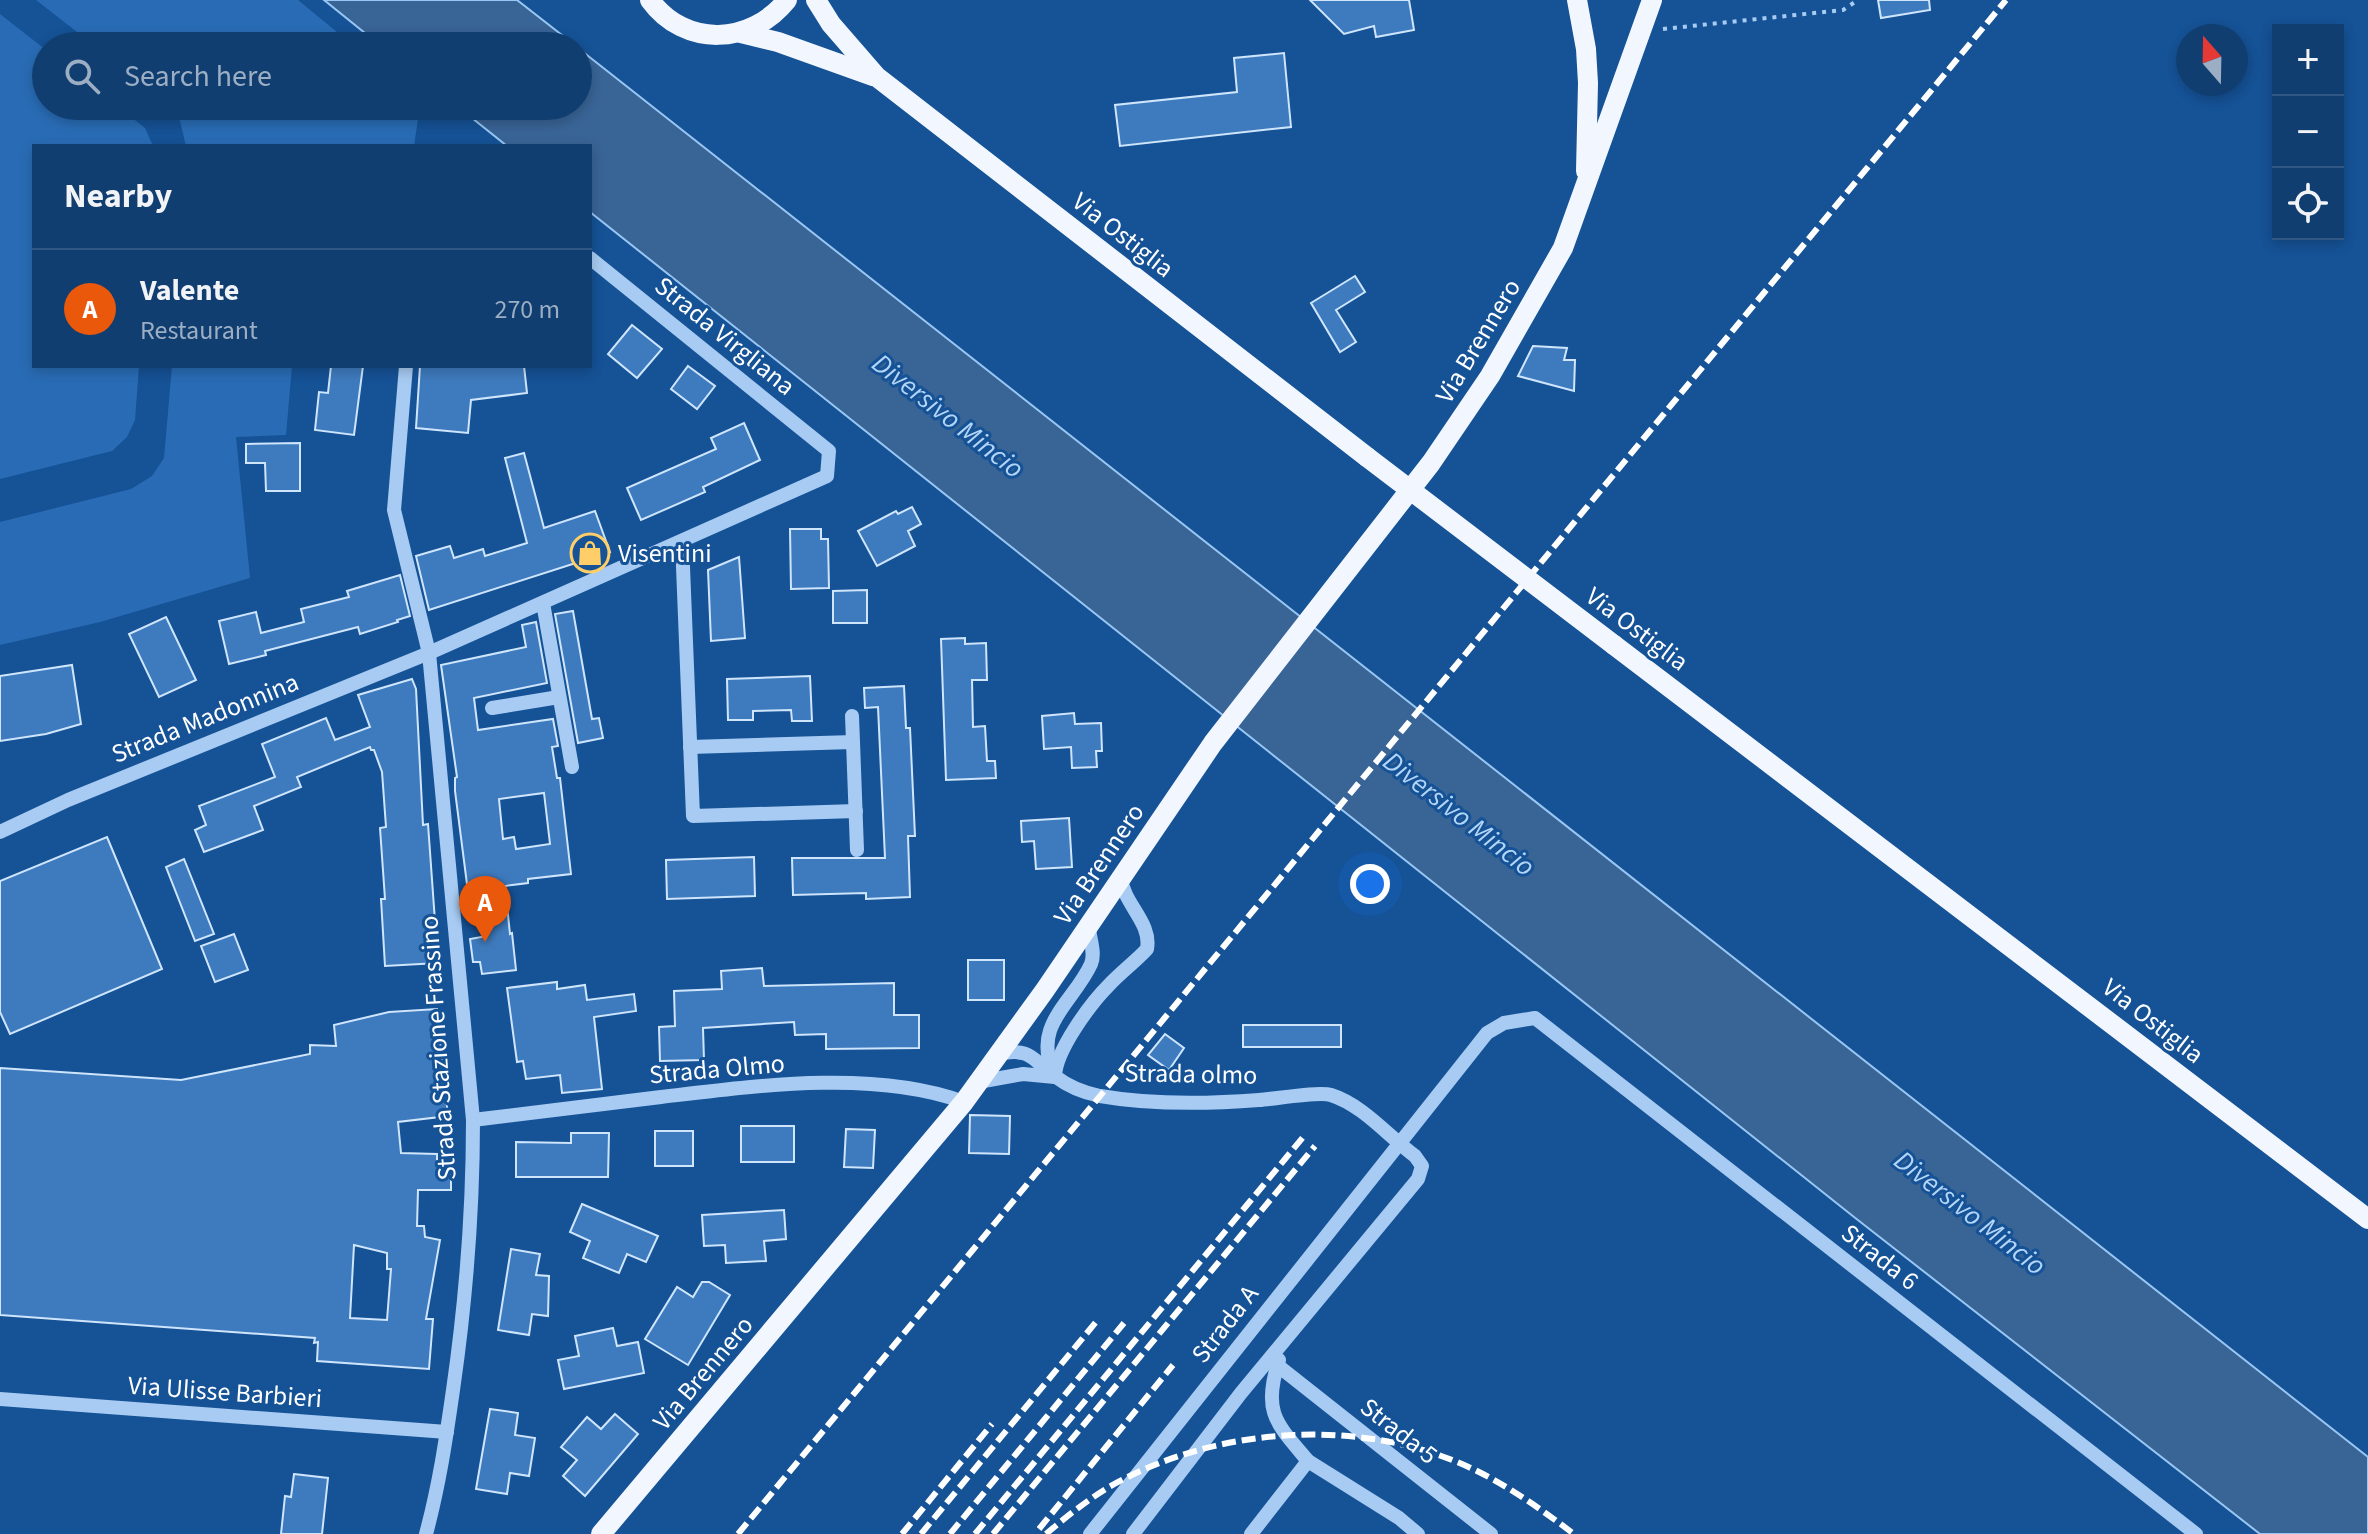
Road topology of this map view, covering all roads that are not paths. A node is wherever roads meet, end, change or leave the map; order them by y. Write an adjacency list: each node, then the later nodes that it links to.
1 (650, 0): 6 (main road, Via Ostiglia)
2 (787, 0): 6 (main road)
3 (816, 0): 7 (main road, Via Ostiglia)
4 (1577, 0): 8 (main road, Via Brennero)
5 (1652, 0): 8 (main road, Via Brennero)
6 (741, 33): 7 (main road, Via Ostiglia)
7 (877, 77): 33 (main road, Via Ostiglia, bridge)
8 (1585, 187): 24 (main road, Via Brennero)
9 (592, 260): 11 (street, Strada Virgliana)
10 (406, 368): 14 (street)
11 (829, 451): 12 (street, Strada Madonnina)
12 (682, 542): 13 (street, Strada Madonnina); 19 (street)
13 (543, 603): 14 (street, Strada Madonnina); 15 (street)
14 (429, 653): 22 (street, Strada Madonnina); 31 (street, Strada Stazione Frassino)
15 (559, 697): 16 (street); 20 (street)
16 (492, 708)
17 (852, 716): 18 (street)
18 (853, 742): 19 (street); 21 (street)
19 (690, 747): 21 (street)
20 (572, 767)
21 (856, 811): 23 (street)
22 (0, 832)
23 (857, 850)
24 (1121, 877): 25 (main road, Via Brennero); 28 (street)
25 (1089, 926): 27 (main road, Via Brennero); 28 (street)
26 (1535, 1018): 32 (street, Strada A); 46 (street, Strada 6)
27 (998, 1054): 28 (street, Strada olmo); 29 (main road, Via Brennero)
28 (1055, 1077): 29 (street, Strada olmo); 32 (street, Strada olmo)
29 (978, 1082): 30 (main road, Via Brennero)
30 (964, 1102): 31 (street, Strada Olmo); 40 (main road, Via Brennero)
31 (473, 1120): 37 (street, Strada Stazione Frassino)
32 (1398, 1143): 34 (street); 41 (street, Strada A)
33 (2368, 1219)
34 (1290, 1334): 35 (street); 42 (street)
35 (1277, 1365): 38 (street); 45 (street, Strada 5)
36 (0, 1399): 37 (street, Via Ulisse Barbieri)
37 (447, 1432): 39 (street, Strada Stazione Frassino)
38 (1308, 1461): 43 (street); 44 (street)
39 (426, 1534)
40 (601, 1534)
41 (1090, 1534)
42 (1133, 1534)
43 (1251, 1534)
44 (1418, 1534)
45 (1491, 1534)
46 (2196, 1534)

